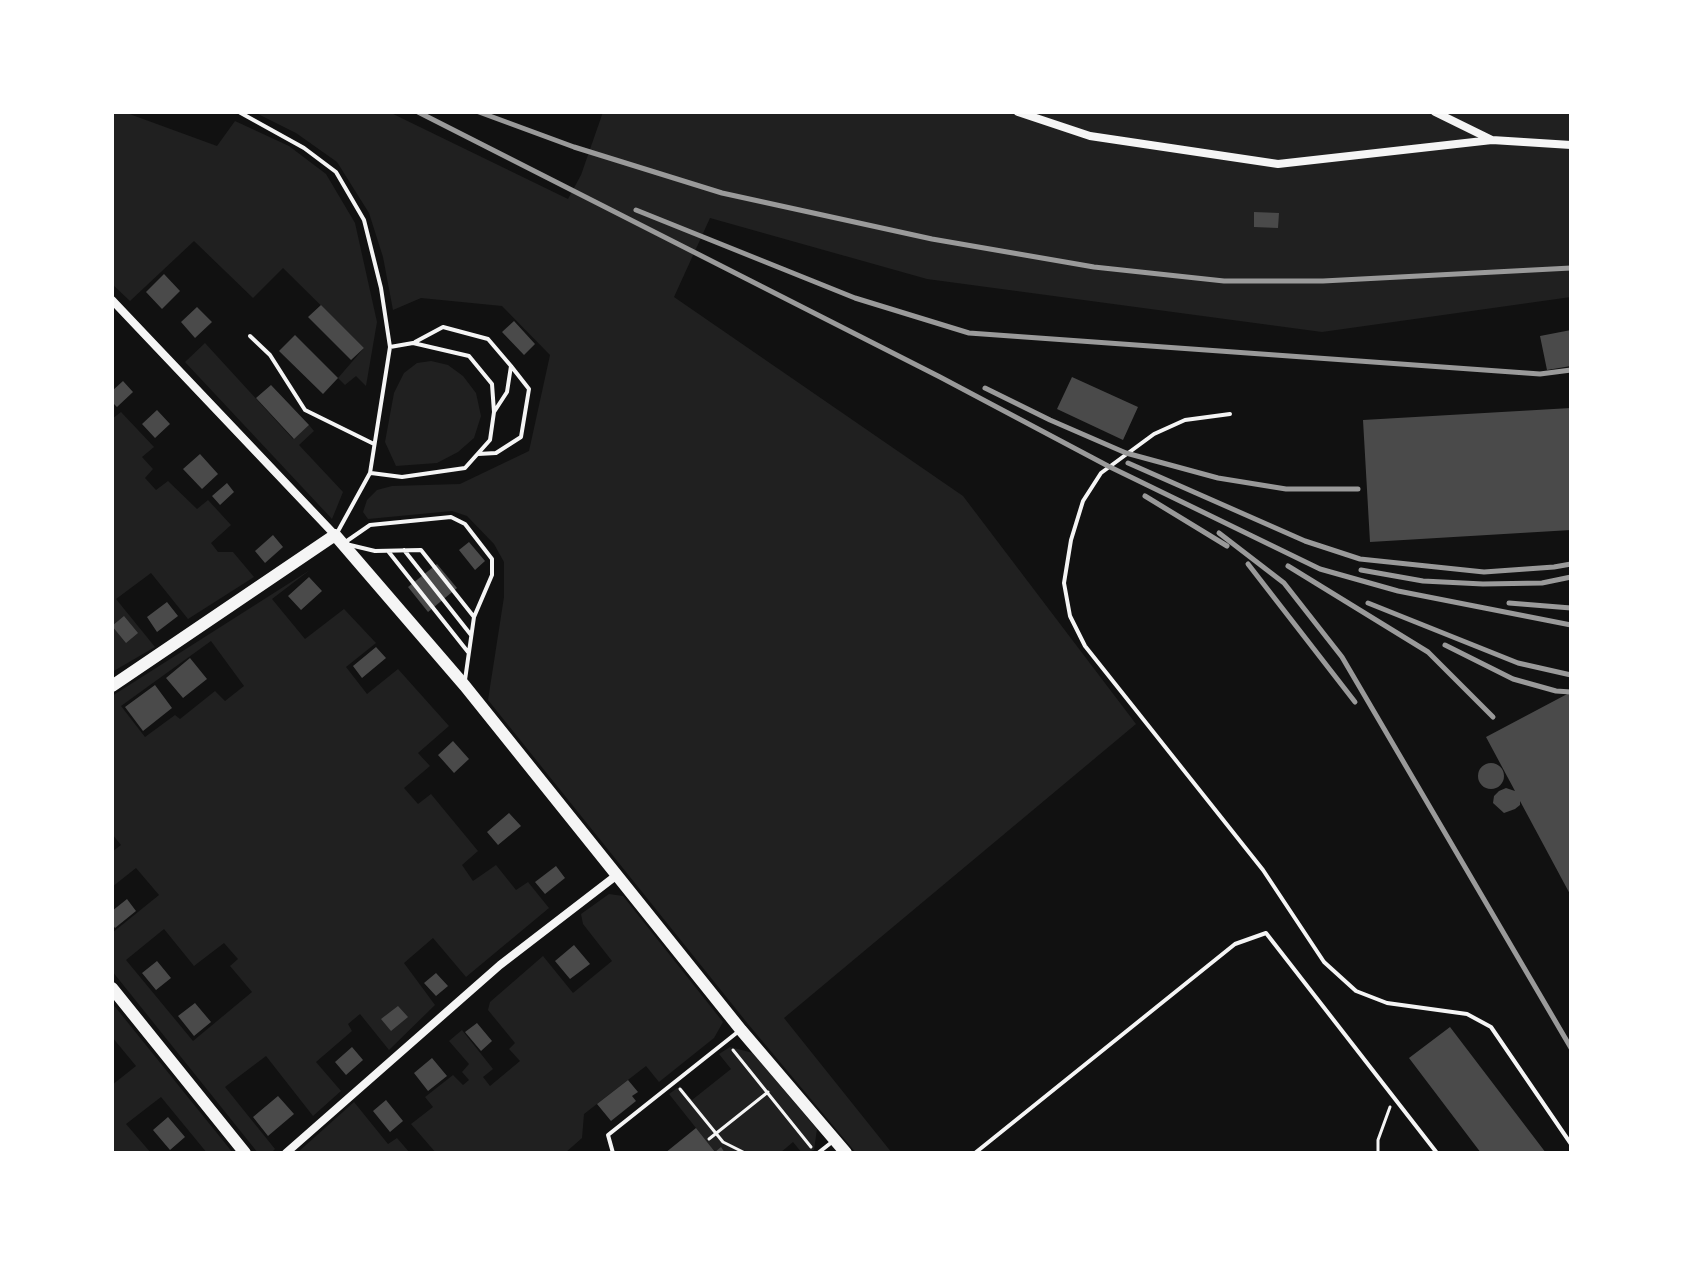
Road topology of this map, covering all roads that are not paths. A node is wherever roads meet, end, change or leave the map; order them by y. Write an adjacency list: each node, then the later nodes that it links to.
1 (239, 112): 9 (lane)
2 (1018, 112): 4 (street)
3 (1435, 112): 4 (street)
4 (1492, 140): 5 (street)
5 (1571, 145)
6 (112, 300): 16 (street)
7 (250, 336): 13 (lane)
8 (413, 343): 9 (lane); 10 (lane); 11 (lane)
9 (390, 347): 13 (lane)
10 (511, 366): 11 (lane); 14 (lane)
11 (494, 412): 14 (lane)
12 (1230, 414): 27 (lane)
13 (374, 444): 15 (lane)
14 (478, 454): 15 (lane)
15 (370, 473): 16 (lane)
16 (340, 539): 18 (lane); 19 (lane); 22 (main road); 23 (main road)
17 (404, 550): 18 (lane); 19 (lane); 20 (lane)
18 (388, 551): 21 (lane)
19 (474, 617): 20 (lane)
20 (471, 635): 21 (lane)
21 (468, 652): 23 (lane)
22 (112, 686)
23 (465, 686): 24 (main road)
24 (617, 875): 26 (main road); 32 (street)
25 (112, 988): 31 (main road)
26 (741, 1030): 29 (main road); 33 (lane)
27 (1564, 1134): 28 (lane); 30 (lane)
28 (1571, 1136)
29 (835, 1140): 34 (lane); 35 (main road)
30 (1571, 1144)
31 (245, 1153)
32 (286, 1153)
33 (613, 1153)
34 (817, 1153)
35 (846, 1153)
36 (975, 1153): 37 (lane)
37 (1437, 1153)

